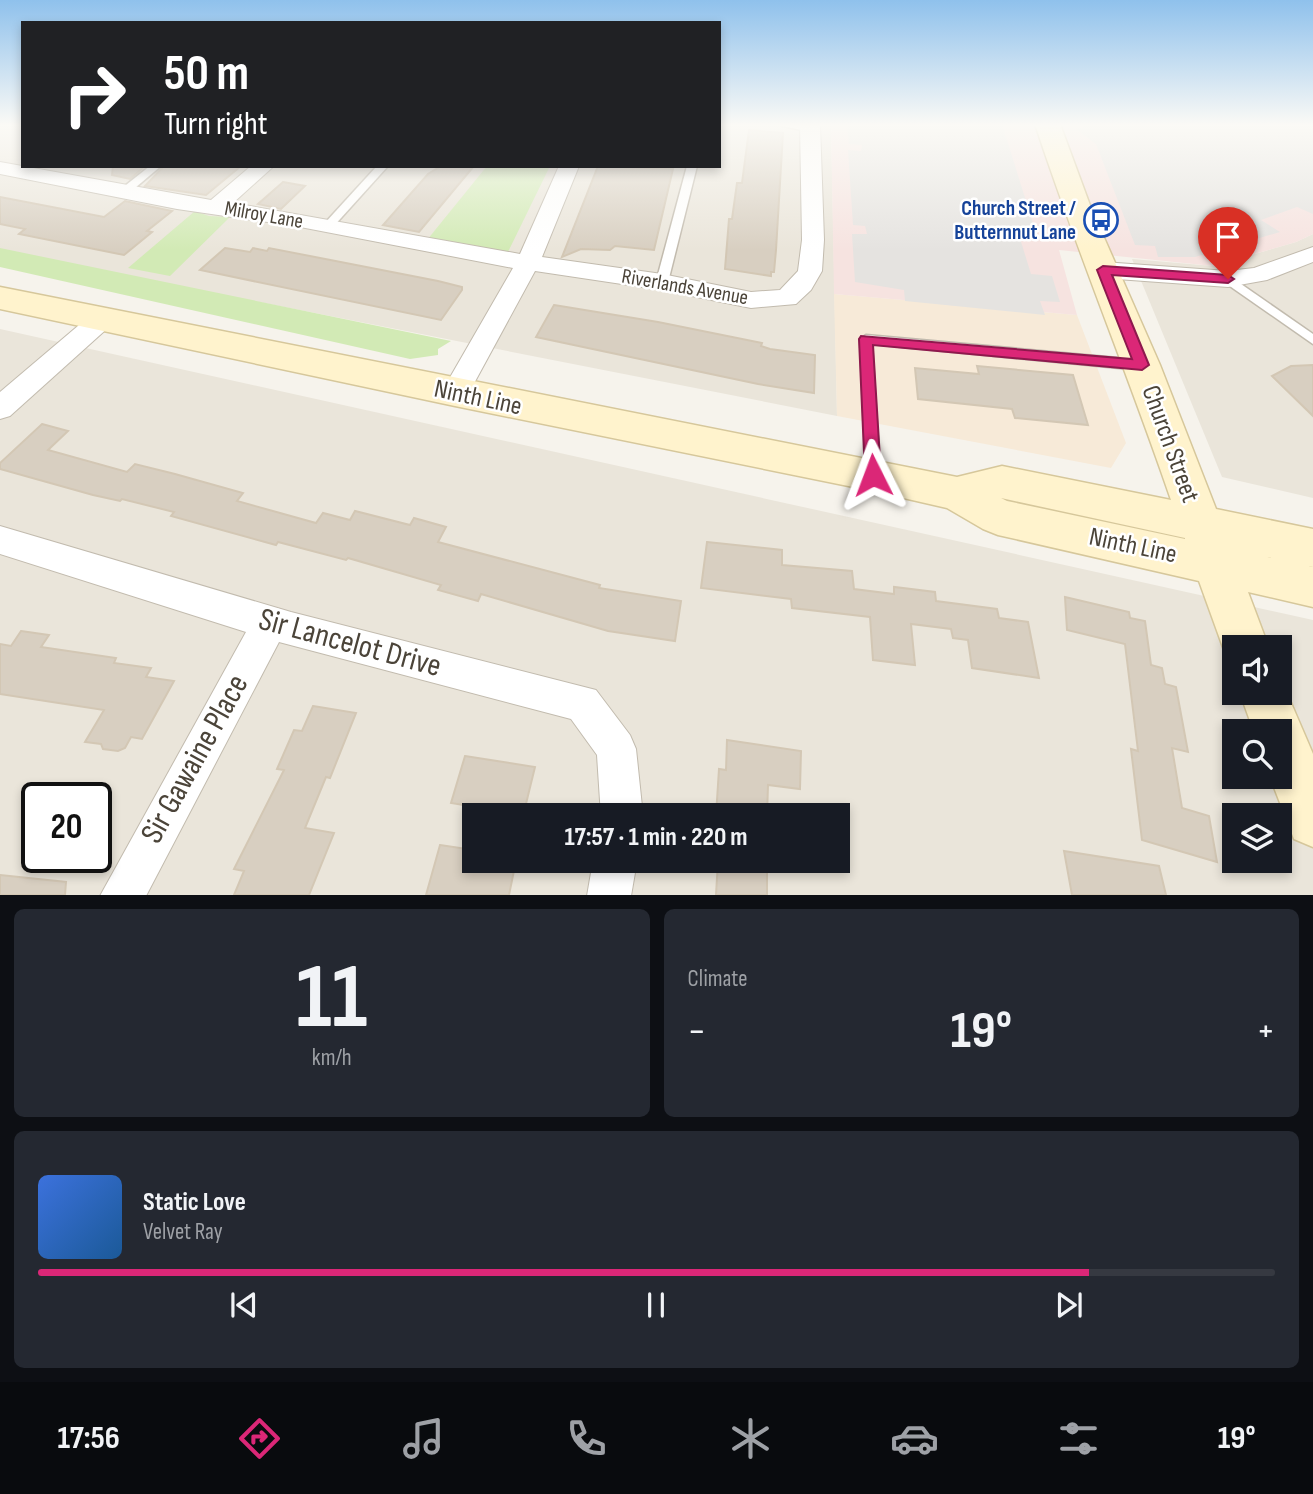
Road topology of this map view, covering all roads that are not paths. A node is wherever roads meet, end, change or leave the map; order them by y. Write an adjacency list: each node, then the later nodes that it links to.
1 (811, 166): 17 (street, Riverlands Avenue)
2 (1062, 166): 15 (main road, Church Street)
3 (0, 168): 9 (street, Milroy Lane)
4 (154, 168): 10 (lane)
5 (262, 168): 11 (street)
6 (381, 168): 12 (lane)
7 (568, 168): 14 (street)
8 (691, 168): 17 (lane)
9 (37, 170): 10 (street, Milroy Lane)
10 (125, 191): 11 (street, Milroy Lane)
11 (217, 206): 12 (street, Milroy Lane)
12 (328, 226): 14 (street, Milroy Lane)
13 (1313, 254): 16 (street)
14 (528, 262): 17 (street, Riverlands Avenue); 22 (street)
15 (1103, 270): 16 (street); 21 (main road, Church Street)
16 (1228, 279): 20 (lane)
17 (662, 282)
18 (0, 298): 19 (main road, Ninth Line)
19 (101, 320): 22 (main road, Ninth Line); 23 (street)
20 (1313, 340)
21 (1142, 365): 24 (lane); 26 (main road, Church Street)
22 (455, 393): 24 (main road, Ninth Line)
23 (0, 408)
24 (873, 475): 25 (main road, Ninth Line)
25 (957, 494): 26 (main road, Ninth Line); 29 (main road, Ninth Line)
26 (1199, 522): 28 (main road, Ninth Line); 29 (main road, Church Street)
27 (0, 540): 31 (street, Sir Lancelot Drive)
28 (1313, 548)
29 (1214, 564): 30 (main road, Ninth Line); 32 (main road, Church Street)
30 (1313, 587)
31 (270, 623): 34 (street, Sir Lancelot Drive); 37 (street, Sir Gawaine Place)
32 (1241, 635)
33 (1292, 766): 35 (main road)
34 (621, 803)
35 (1313, 820)
36 (613, 873): 38 (street)
37 (122, 895)
38 (609, 895)

